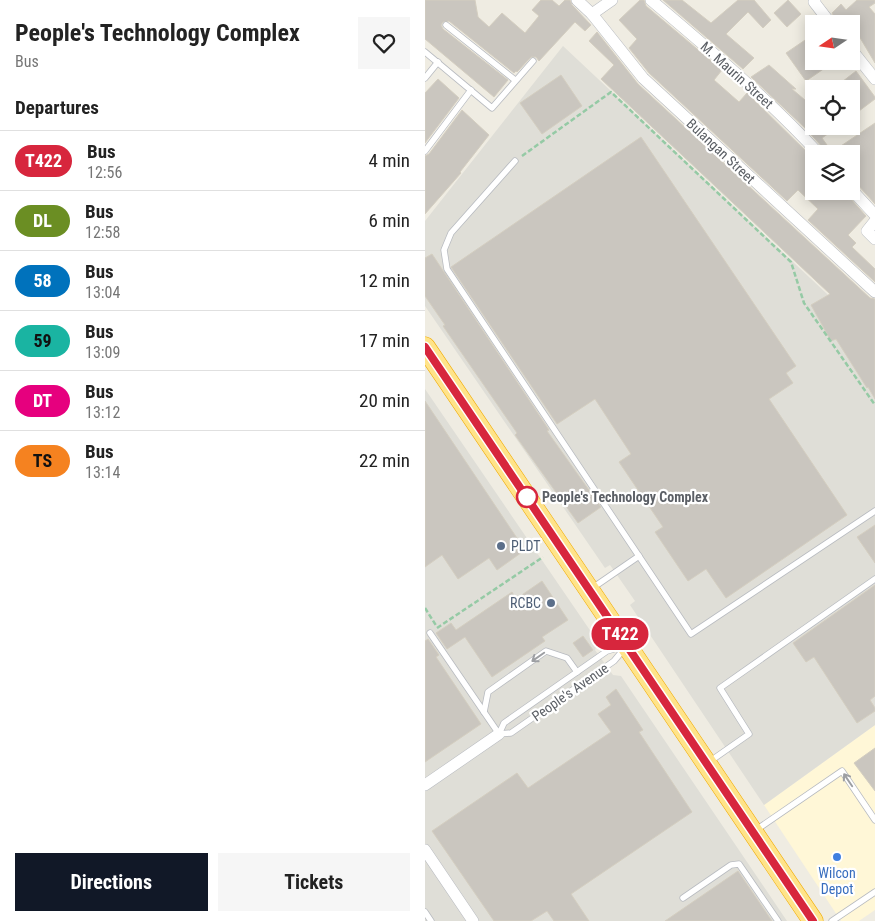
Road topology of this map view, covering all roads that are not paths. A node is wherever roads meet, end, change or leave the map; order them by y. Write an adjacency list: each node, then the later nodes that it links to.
1 (577, 0): 5 (street, Bulangan Street)
2 (613, 0): 5 (street)
3 (651, 0): 16 (street, M. Maurin Street)
4 (815, 1): 6 (street)
5 (592, 14): 23 (street, Bulangan Street)
6 (825, 15)
7 (446, 25): 14 (lane)
8 (425, 52): 11 (lane)
9 (860, 60): 13 (street)
10 (533, 61): 14 (lane)
11 (438, 62): 12 (lane); 15 (lane)
12 (425, 78)
13 (875, 78)
14 (515, 80): 15 (lane)
15 (471, 90): 17 (lane)
16 (810, 145)
17 (425, 151)
18 (515, 161): 26 (lane)
19 (860, 199): 20 (street)
20 (875, 215)
21 (875, 221): 22 (street)
22 (875, 239)
23 (875, 292)
24 (425, 347): 28 (highway)
25 (875, 511): 26 (lane)
26 (639, 556): 28 (lane)
27 (875, 579): 34 (lane)
28 (590, 590): 30 (highway)
29 (430, 633): 32 (lane)
30 (627, 645): 31 (lane, People's Avenue); 33 (lane, People's Avenue); 34 (highway)
31 (577, 672): 32 (lane, one-way to 32); 33 (lane, People's Avenue)
32 (483, 712): 33 (lane)
33 (499, 734): 35 (street, People's Avenue)
34 (707, 764): 37 (highway)
35 (425, 785)
36 (875, 820): 37 (lane, one-way to 37)
37 (753, 832): 45 (highway)
38 (425, 850): 43 (street)
39 (875, 892): 46 (lane)
40 (683, 898): 44 (lane)
41 (425, 912): 42 (lane)
42 (431, 921)
43 (473, 921)
44 (778, 921)
45 (813, 921)
46 (832, 921)

